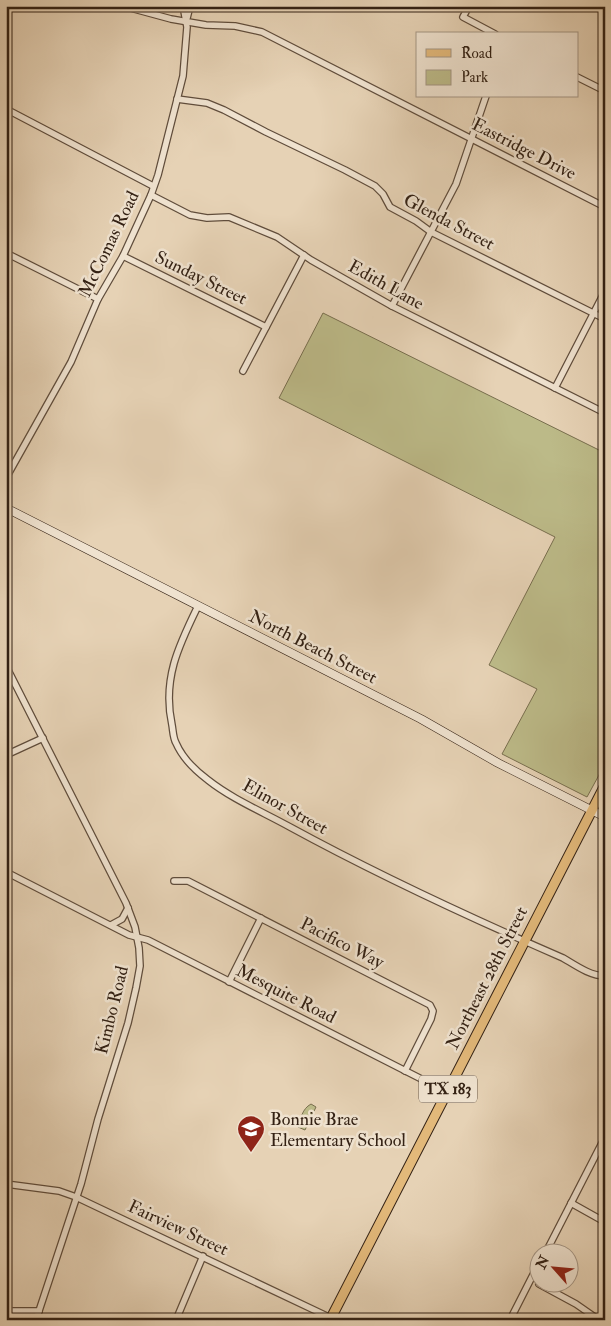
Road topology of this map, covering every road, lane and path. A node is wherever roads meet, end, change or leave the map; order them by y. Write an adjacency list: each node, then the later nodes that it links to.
1 (123, 6): 5 (street, Eastridge Drive)
2 (184, 6): 5 (street, McComas Road)
3 (190, 6): 5 (street)
4 (469, 6): 6 (street)
5 (186, 20): 10 (street, McComas Road); 12 (street, Eastridge Drive)
6 (490, 32)
7 (578, 78): 8 (street)
8 (605, 91)
9 (485, 98): 12 (street)
10 (177, 100): 13 (street, McComas Road); 16 (street, Glenda Street)
11 (6, 109): 13 (street)
12 (470, 139): 15 (street, Eastridge Drive); 16 (street)
13 (153, 186): 14 (street, McComas Road)
14 (151, 195): 18 (street, Edith Lane); 19 (street, McComas Road)
15 (605, 207)
16 (431, 232): 22 (street); 23 (street, Glenda Street)
17 (6, 253): 21 (street)
18 (304, 255): 22 (street, Edith Lane); 25 (street)
19 (123, 256): 21 (street, McComas Road); 25 (street, Sunday Street)
20 (605, 291): 23 (street)
21 (98, 299): 29 (street, McComas Road)
22 (392, 306): 27 (street, Edith Lane)
23 (594, 314): 24 (street, Glenda Street); 27 (street)
24 (605, 319)
25 (266, 326): 26 (street)
26 (243, 371)
27 (555, 388): 28 (street, Edith Lane)
28 (605, 413)
29 (6, 478)
30 (6, 508): 31 (main road, North Beach Street)
31 (198, 606): 36 (main road, North Beach Street); 44 (street, Elinor Street)
32 (6, 666): 33 (street, Kimbo Road)
33 (43, 738): 34 (street); 40 (street, Kimbo Road)
34 (6, 755)
35 (605, 785): 36 (main road, Northeast 28th Street / TX 183)
36 (592, 811): 37 (main road, North Beach Street); 44 (main road, Northeast 28th Street / TX 183)
37 (605, 817)
38 (6, 872): 42 (street, Mesquite Road)
39 (174, 881): 41 (street, Pacifico Way)
40 (128, 908): 42 (street); 43 (street, Kimbo Road)
41 (261, 918): 46 (street); 47 (street, Pacifico Way)
42 (111, 925): 43 (street, Mesquite Road)
43 (137, 937): 46 (street, Mesquite Road); 51 (street, Kimbo Road)
44 (524, 941): 45 (street, Elinor Street); 48 (main road, Northeast 28th Street / TX 183)
45 (605, 976)
46 (229, 982): 47 (street, Mesquite Road)
47 (405, 1071): 48 (street, Mesquite Road)
48 (447, 1092): 60 (main road, Northeast 28th Street / TX 183)
49 (605, 1137): 52 (street)
50 (6, 1184): 51 (street, Fairview Street)
51 (76, 1197): 55 (street, Fairview Street); 59 (street, Kimbo Road)
52 (571, 1203): 53 (street); 54 (street)
53 (605, 1222)
54 (550, 1244)
55 (203, 1256): 60 (street, Fairview Street); 62 (street)
56 (528, 1285): 63 (street)
57 (558, 1294): 64 (street)
58 (6, 1310): 59 (street)
59 (39, 1311): 61 (street, Kimbo Road)
60 (331, 1319)
61 (36, 1320)
62 (176, 1320)
63 (510, 1320)
64 (599, 1320)

